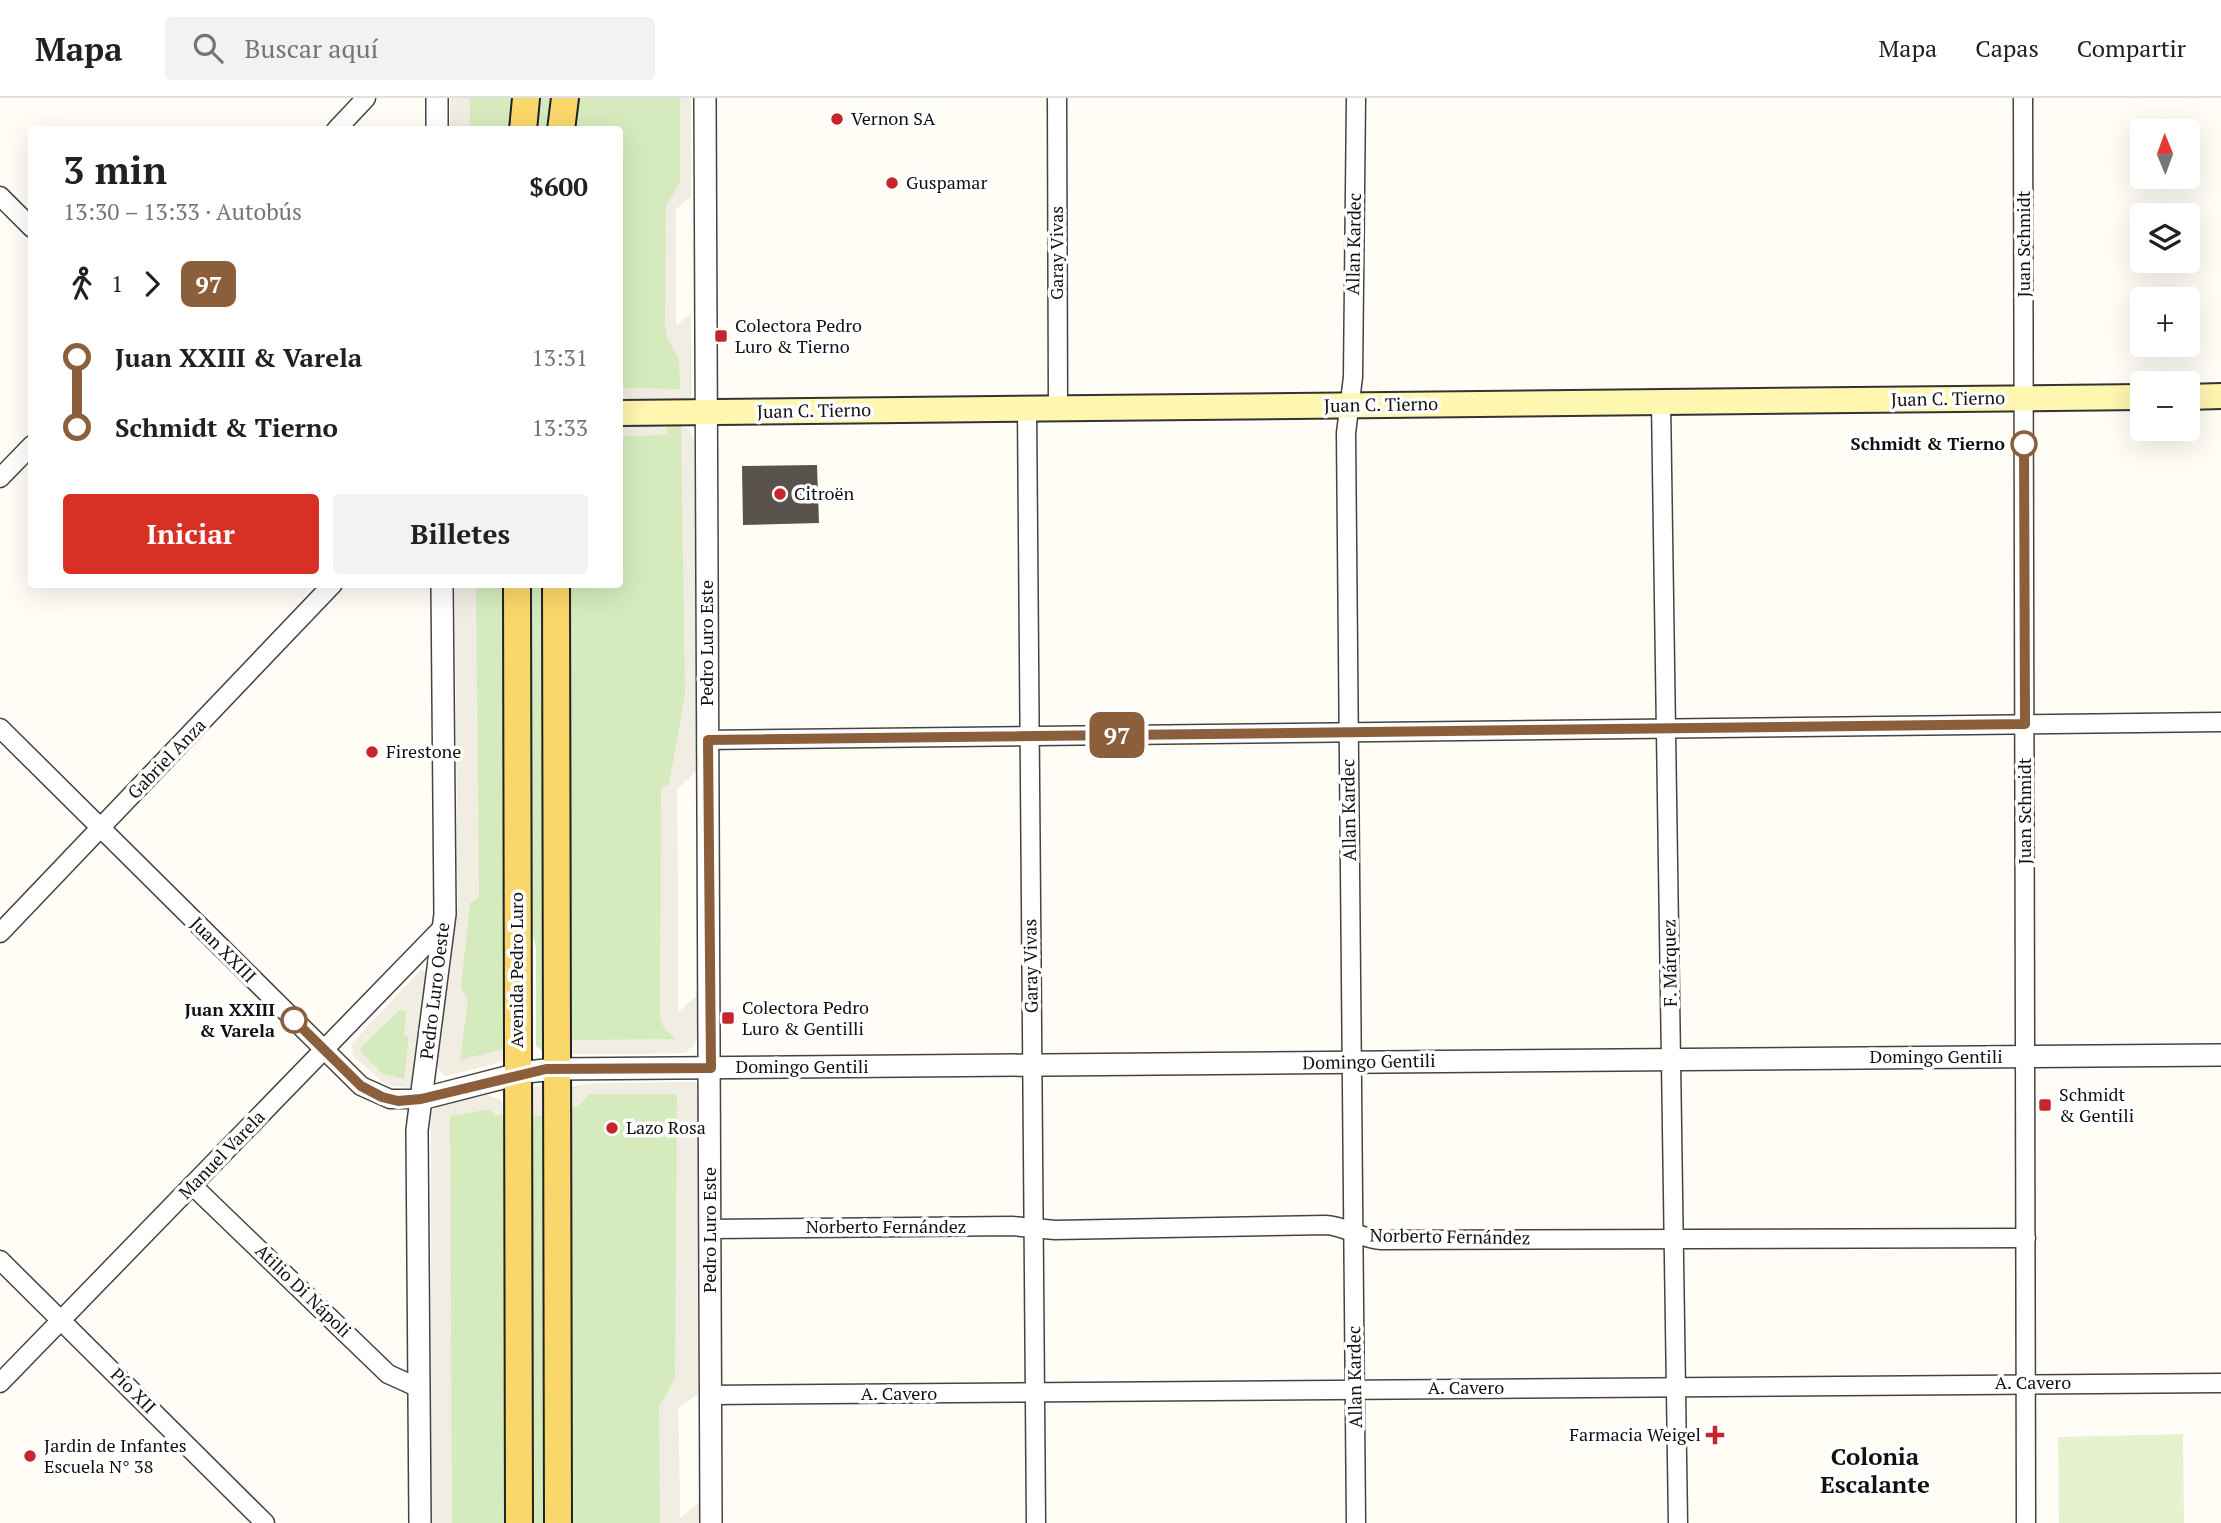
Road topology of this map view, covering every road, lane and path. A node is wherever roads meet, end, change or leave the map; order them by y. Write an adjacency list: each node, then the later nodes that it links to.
1 (366, 98): 9 (street)
2 (437, 98): 10 (street)
3 (526, 98): 11 (main road)
4 (565, 98): 12 (main road)
5 (705, 98): 24 (street, Pedro Luro Este)
6 (1057, 98): 21 (street, Garay Vivas)
7 (1356, 98): 20 (street, Allan Kardec)
8 (2024, 98): 18 (street, Juan Schmidt)
9 (340, 126)
10 (437, 126)
11 (523, 126)
12 (562, 126)
13 (0, 196): 14 (street)
14 (28, 224)
15 (2221, 396): 17 (main road)
16 (2130, 397): 18 (main road, Juan C. Tierno)
17 (2200, 397)
18 (2024, 398): 19 (main road, Juan C. Tierno); 32 (street, Juan Schmidt)
19 (1661, 402): 20 (main road, Juan C. Tierno); 34 (street, F. Márquez)
20 (1349, 405): 21 (main road, Juan C. Tierno); 35 (street, Allan Kardec)
21 (1058, 408): 22 (main road, Juan C. Tierno)
22 (1027, 409): 24 (main road, Juan C. Tierno); 36 (street, Garay Vivas)
23 (623, 412): 24 (main road, Juan C. Tierno)
24 (706, 412): 37 (street, Pedro Luro Este)
25 (28, 449): 26 (street)
26 (0, 478)
27 (329, 588): 38 (street, Gabriel Anza)
28 (442, 588): 39 (street, Pedro Luro Oeste)
29 (517, 588): 49 (main road, Avenida Pedro Luro)
30 (556, 588): 48 (main road)
31 (2221, 722): 32 (street)
32 (2025, 724): 34 (street); 43 (street, Juan Schmidt)
33 (0, 728): 38 (street, Juan XXIII)
34 (1666, 729): 35 (street); 44 (street, F. Márquez)
35 (1349, 732): 36 (street); 45 (street, Allan Kardec)
36 (1030, 736): 37 (street); 46 (street, Garay Vivas)
37 (708, 740): 47 (street, Pedro Luro Este)
38 (100, 828): 40 (street, Gabriel Anza); 41 (street, Juan XXIII)
39 (444, 926): 41 (street, Manuel Varela); 50 (street, Pedro Luro Oeste)
40 (0, 933)
41 (324, 1050): 50 (street, Juan XXIII); 51 (street, Manuel Varela)
42 (2221, 1055): 43 (street, Domingo Gentili)
43 (2025, 1056): 44 (street, Domingo Gentili); 55 (street, Juan Schmidt)
44 (1671, 1059): 45 (street, Domingo Gentili); 56 (street, F. Márquez)
45 (1352, 1062): 46 (street, Domingo Gentili); 54 (street, Allan Kardec)
46 (1032, 1065): 47 (street, Domingo Gentili); 52 (street, Garay Vivas)
47 (711, 1068): 48 (street, Domingo Gentili); 53 (street, Pedro Luro Este)
48 (556, 1069): 49 (street, Domingo Gentili); 70 (main road)
49 (517, 1074): 50 (street, Juan XXIII); 69 (main road, Avenida Pedro Luro)
50 (421, 1099): 63 (street, Pedro Luro Oeste)
51 (192, 1185): 58 (street, Manuel Varela); 63 (street, Atilio Di Nápoli)
52 (1034, 1228): 53 (street, Norberto Fernández); 54 (street, Norberto Fernández); 65 (street, Garay Vivas)
53 (709, 1229): 66 (street, Pedro Luro Este)
54 (1353, 1232): 56 (street, Norberto Fernández); 64 (street, Allan Kardec)
55 (2026, 1238): 56 (street, Norberto Fernández); 60 (street, Juan Schmidt)
56 (1674, 1239): 62 (street, F. Márquez)
57 (0, 1260): 58 (street, Pío XII)
58 (61, 1320): 59 (street, Manuel Varela); 67 (street, Pío XII)
59 (0, 1383)
60 (2026, 1383): 61 (street, A. Cavero); 62 (street, A. Cavero); 75 (street, Juan Schmidt)
61 (2221, 1383)
62 (1676, 1387): 64 (street, A. Cavero); 74 (street, F. Márquez)
63 (419, 1388): 68 (street, Pedro Luro Oeste)
64 (1355, 1389): 65 (street, A. Cavero); 73 (street, Allan Kardec)
65 (1035, 1392): 66 (street, A. Cavero); 72 (street, Garay Vivas)
66 (710, 1395): 71 (street, Pedro Luro Este)
67 (265, 1523)
68 (420, 1523)
69 (519, 1523)
70 (558, 1523)
71 (711, 1523)
72 (1036, 1523)
73 (1356, 1523)
74 (1678, 1523)
75 (2026, 1523)

